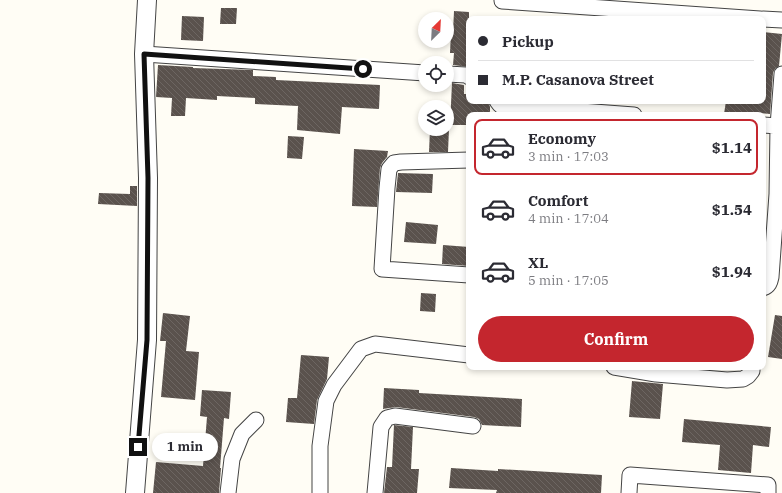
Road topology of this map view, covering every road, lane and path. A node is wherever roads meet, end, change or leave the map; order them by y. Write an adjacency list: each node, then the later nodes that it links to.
1 (147, 0): 6 (street)
2 (502, 0): 3 (street)
3 (716, 16)
4 (766, 19): 5 (street)
5 (782, 20)
6 (144, 54): 7 (street); 24 (street)
7 (418, 73)
8 (782, 74): 14 (street)
9 (454, 75): 10 (street)
10 (466, 76)
11 (499, 107): 12 (street)
12 (574, 112)
13 (766, 124): 14 (street)
14 (778, 126): 15 (street)
15 (780, 151): 18 (street)
16 (466, 160): 17 (street)
17 (466, 275)
18 (766, 287)
19 (466, 355): 26 (street)
20 (632, 370): 21 (street)
21 (752, 370)
22 (256, 420): 25 (street)
23 (473, 426): 27 (street)
24 (134, 493)
25 (228, 493)
26 (320, 493)
27 (375, 493)
28 (629, 493): 29 (street)
29 (768, 493)

